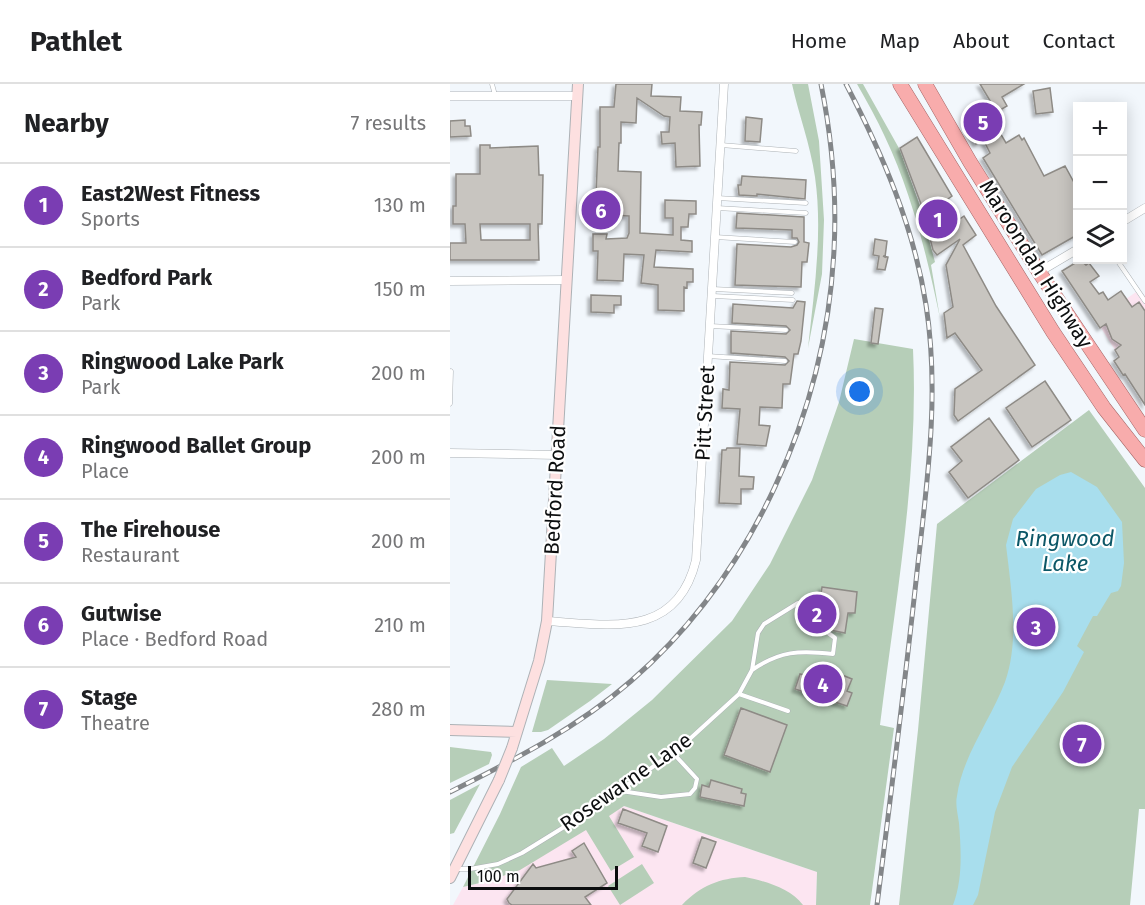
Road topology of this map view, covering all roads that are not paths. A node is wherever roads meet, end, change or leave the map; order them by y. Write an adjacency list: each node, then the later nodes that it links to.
1 (492, 84): 7 (lane)
2 (578, 84): 8 (main road, Bedford Road)
3 (724, 84): 10 (street, Pitt Street)
4 (900, 84): 11 (highway, Maroondah Highway)
5 (925, 84): 9 (highway, Maroondah Highway)
6 (450, 96): 7 (street)
7 (495, 96): 8 (street)
8 (578, 96): 24 (main road, Bedford Road)
9 (957, 138): 11 (highway); 23 (highway, Maroondah Highway)
10 (720, 145): 12 (lane); 13 (street, Pitt Street)
11 (940, 149): 37 (highway, Maroondah Highway)
12 (796, 150)
13 (717, 198): 14 (lane); 15 (street, Pitt Street)
14 (806, 204)
15 (717, 208): 17 (lane); 19 (street, Pitt Street)
16 (1145, 208): 18 (street)
17 (806, 213)
18 (1127, 219)
19 (715, 237): 20 (lane); 26 (street, Pitt Street)
20 (795, 242)
21 (1073, 251): 23 (street)
22 (1120, 264): 29 (lane)
23 (1039, 272): 36 (highway, Maroondah Highway)
24 (567, 280): 25 (street); 39 (main road, Bedford Road)
25 (450, 281)
26 (712, 292): 27 (lane); 28 (lane); 30 (street, Pitt Street)
27 (792, 293)
28 (793, 300)
29 (1145, 301)
30 (710, 326): 31 (lane); 32 (street, Pitt Street)
31 (786, 330)
32 (708, 356): 33 (lane); 41 (street, Pitt Street)
33 (785, 361)
34 (451, 371): 35 (lane)
35 (450, 404)
36 (1145, 432): 37 (street)
37 (1132, 443): 40 (highway, Maroondah Highway)
38 (450, 453): 39 (street)
39 (557, 455): 41 (main road, Bedford Road)
40 (1145, 460)
41 (547, 621): 46 (main road, Bedford Road)
42 (752, 670): 42 (lane); 43 (lane, Rosewarne Lane)
43 (739, 694): 44 (lane); 47 (lane, Rosewarne Lane)
44 (788, 711)
45 (450, 730): 46 (main road)
46 (517, 732): 49 (main road, Bedford Road, bridge)
47 (673, 753): 48 (lane, Rosewarne Lane); 48 (lane)
48 (620, 791): 49 (lane, Rosewarne Lane)
49 (452, 874)

